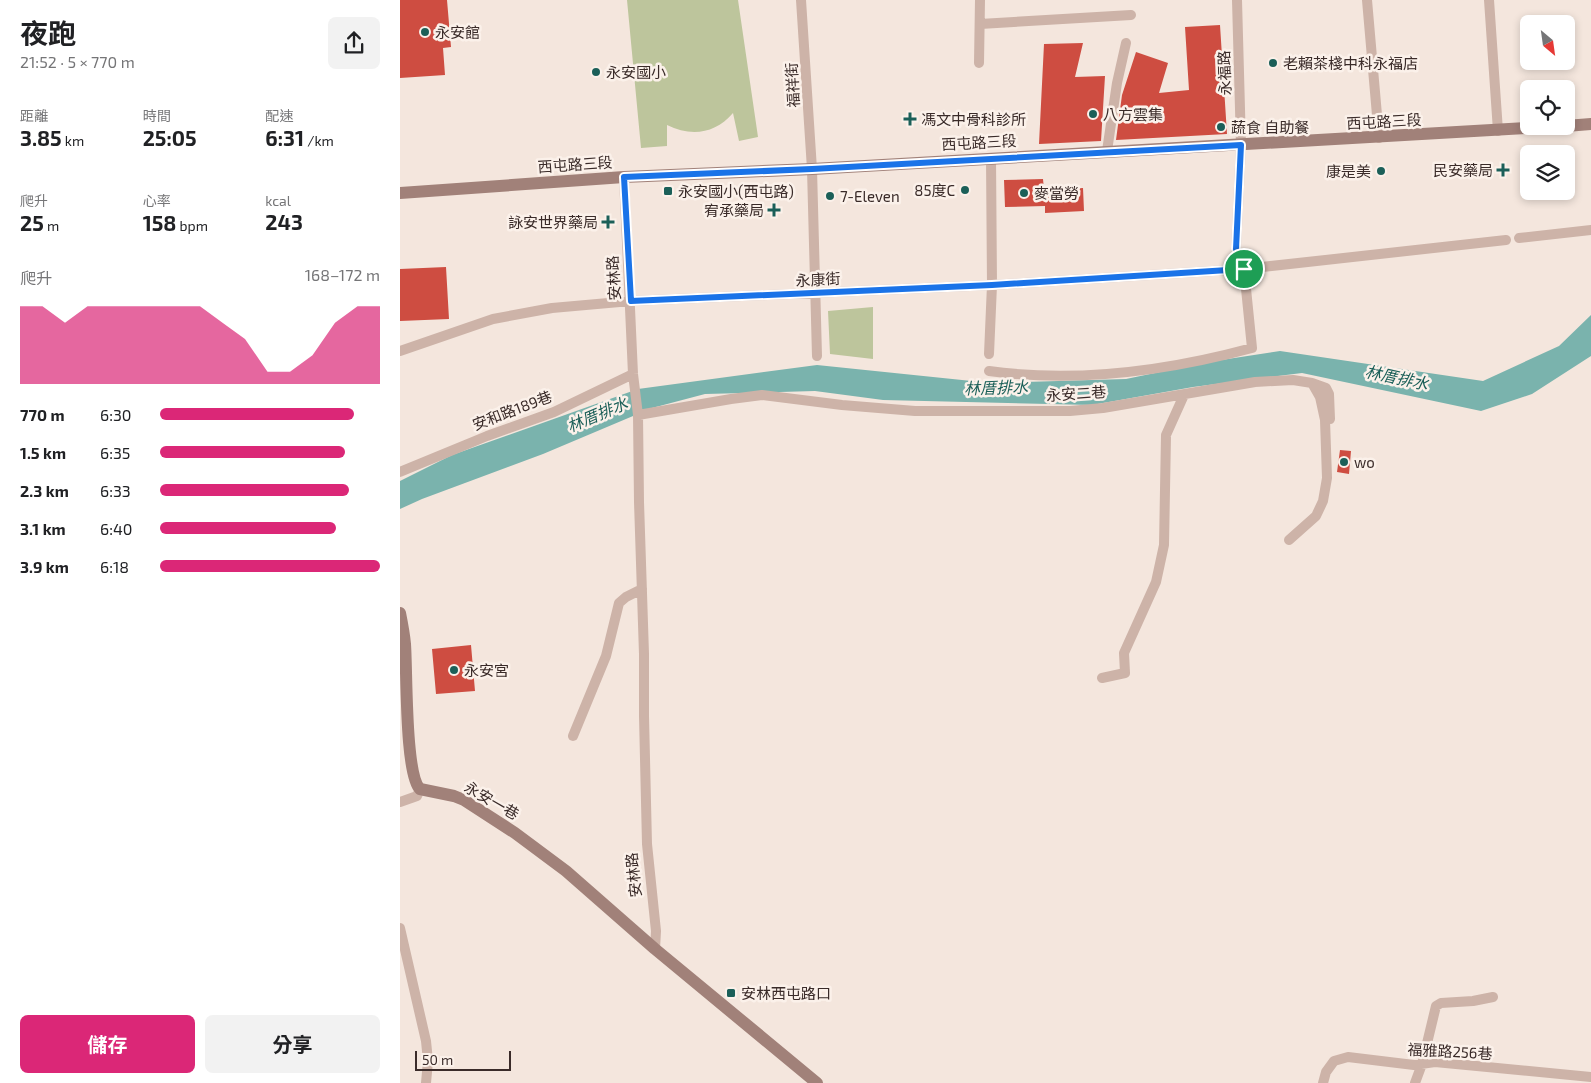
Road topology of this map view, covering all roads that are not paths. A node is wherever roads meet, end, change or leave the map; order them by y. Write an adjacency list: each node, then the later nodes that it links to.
1 (801, 0): 18 (street, 福祥街)
2 (980, 0): 7 (street)
3 (1237, 0): 15 (street, 永福路)
4 (1368, 0): 14 (street)
5 (1489, 0): 13 (street)
6 (1131, 15): 7 (street)
7 (980, 24): 9 (street)
8 (1126, 43): 16 (street)
9 (979, 63)
10 (1591, 124): 11 (street)
11 (1575, 125)
12 (1520, 129): 13 (street, 西屯路三段)
13 (1498, 131): 14 (street, 西屯路三段)
14 (1379, 138): 15 (street, 西屯路三段)
15 (1241, 145): 16 (street, 西屯路三段); 24 (street, 永福路)
16 (1107, 151): 17 (street, 西屯路三段)
17 (991, 158): 18 (street, 西屯路三段); 25 (street)
18 (812, 169): 19 (street, 西屯路三段); 26 (street, 福祥街)
19 (624, 177): 20 (street, 西屯路三段); 27 (street, 安林路)
20 (400, 193)
21 (1591, 230): 22 (street)
22 (1519, 238)
23 (1506, 240): 24 (street, 永康街)
24 (1244, 269): 25 (street, 永康街); 31 (street, 永福路)
25 (992, 285): 26 (street, 永康街); 29 (street)
26 (816, 294): 27 (street, 永康街); 30 (street, 福祥街)
27 (631, 301): 28 (street, 永康街); 32 (street, 安林路)
28 (400, 351)
29 (989, 354)
30 (817, 356)
31 (989, 371)
32 (633, 376): 35 (street, 安林路); 37 (street, 安和路189巷)
33 (1312, 383): 34 (street, 永安二巷); 36 (street); 38 (street)
34 (1184, 395): 35 (street, 永安二巷); 41 (street)
35 (638, 415): 39 (street, 安林路)
36 (1331, 465)
37 (400, 472)
38 (1289, 540)
39 (642, 589): 42 (street); 46 (street, 安林路)
40 (400, 613): 43 (street)
41 (1102, 678)
42 (573, 736)
43 (420, 789): 44 (street); 46 (street, 永安一巷)
44 (400, 802)
45 (400, 928): 50 (street)
46 (656, 949): 51 (street)
47 (1493, 997): 48 (street)
48 (1422, 1064): 49 (street, 福雅路256巷); 52 (street, 福雅路256巷); 53 (street)
49 (1591, 1077)
50 (426, 1083)
51 (817, 1083)
52 (1322, 1083)
53 (1415, 1083)

